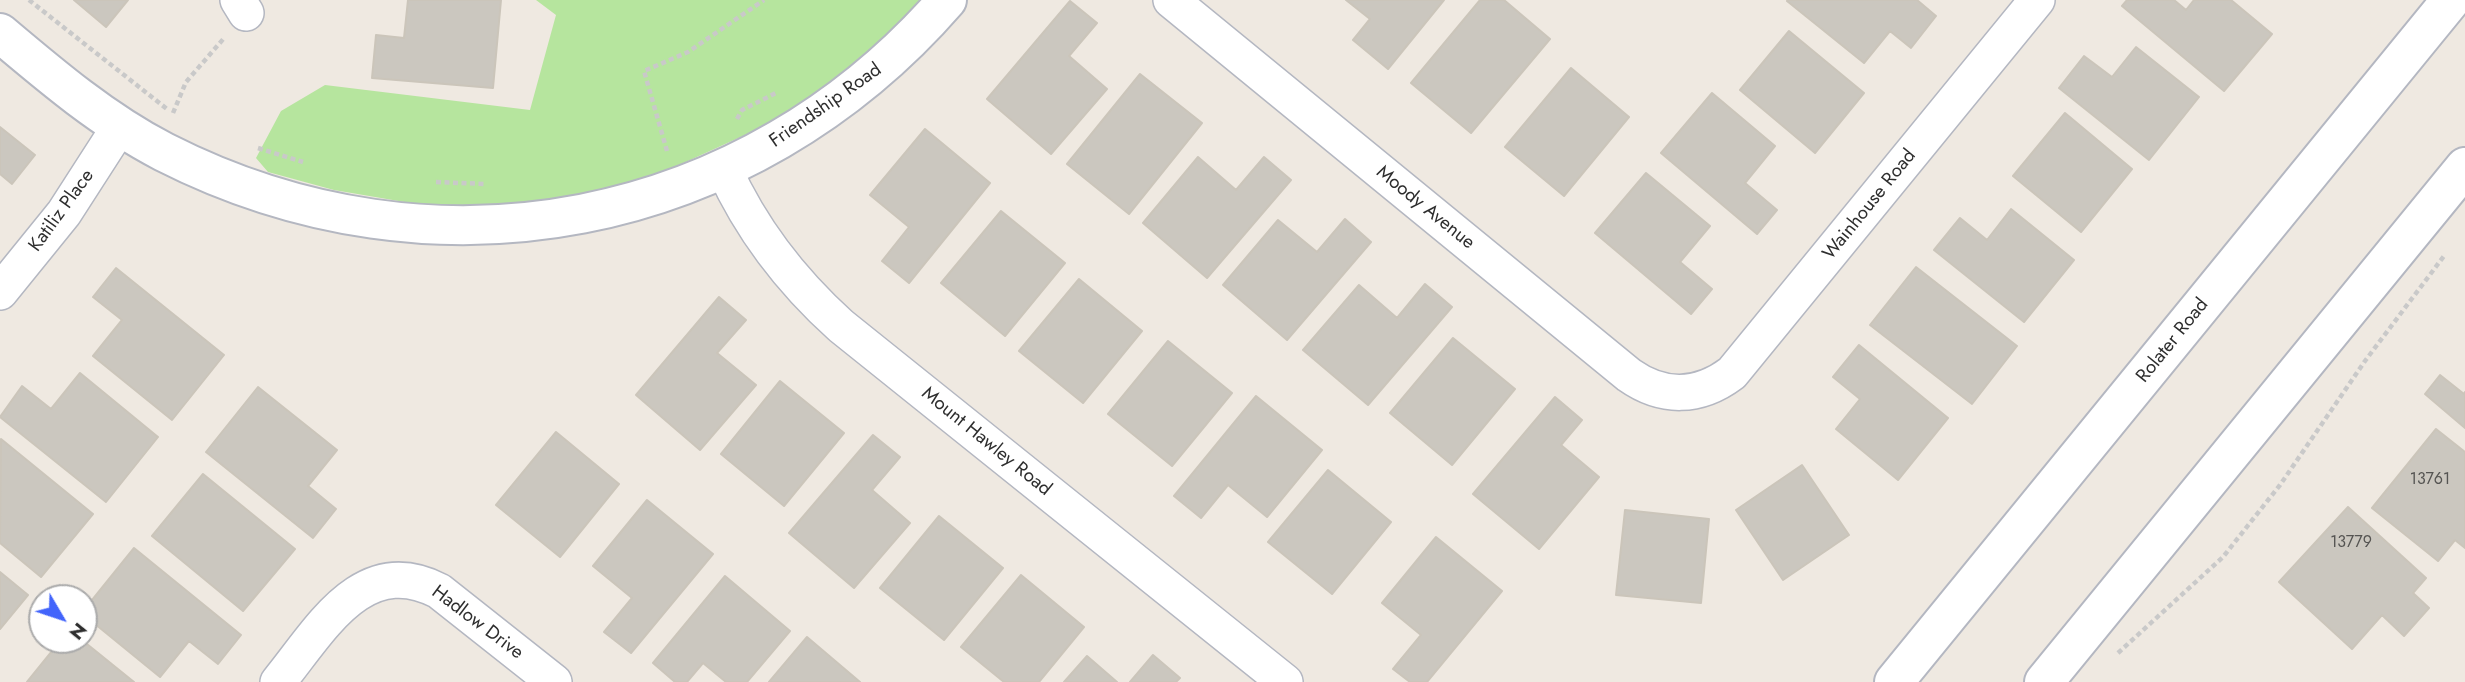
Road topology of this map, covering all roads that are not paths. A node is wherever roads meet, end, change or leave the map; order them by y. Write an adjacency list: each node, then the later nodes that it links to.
1 (947, 0): 8 (main road, Friendship Road)
2 (1171, 0): 10 (street, Moody Avenue)
3 (2038, 0): 10 (street, Wainhouse Road)
4 (2451, 0): 14 (main road, Rolater Road)
5 (0, 33): 6 (main road, Friendship Road)
6 (120, 126): 8 (main road, Friendship Road); 9 (street, Katiliz Place)
7 (2465, 167): 15 (main road)
8 (724, 169): 13 (street, Mount Hawley Road)
9 (0, 292)
10 (1690, 392)
11 (278, 682): 12 (street, Hadlow Drive)
12 (554, 682)
13 (1285, 682)
14 (1894, 682)
15 (2044, 682)

